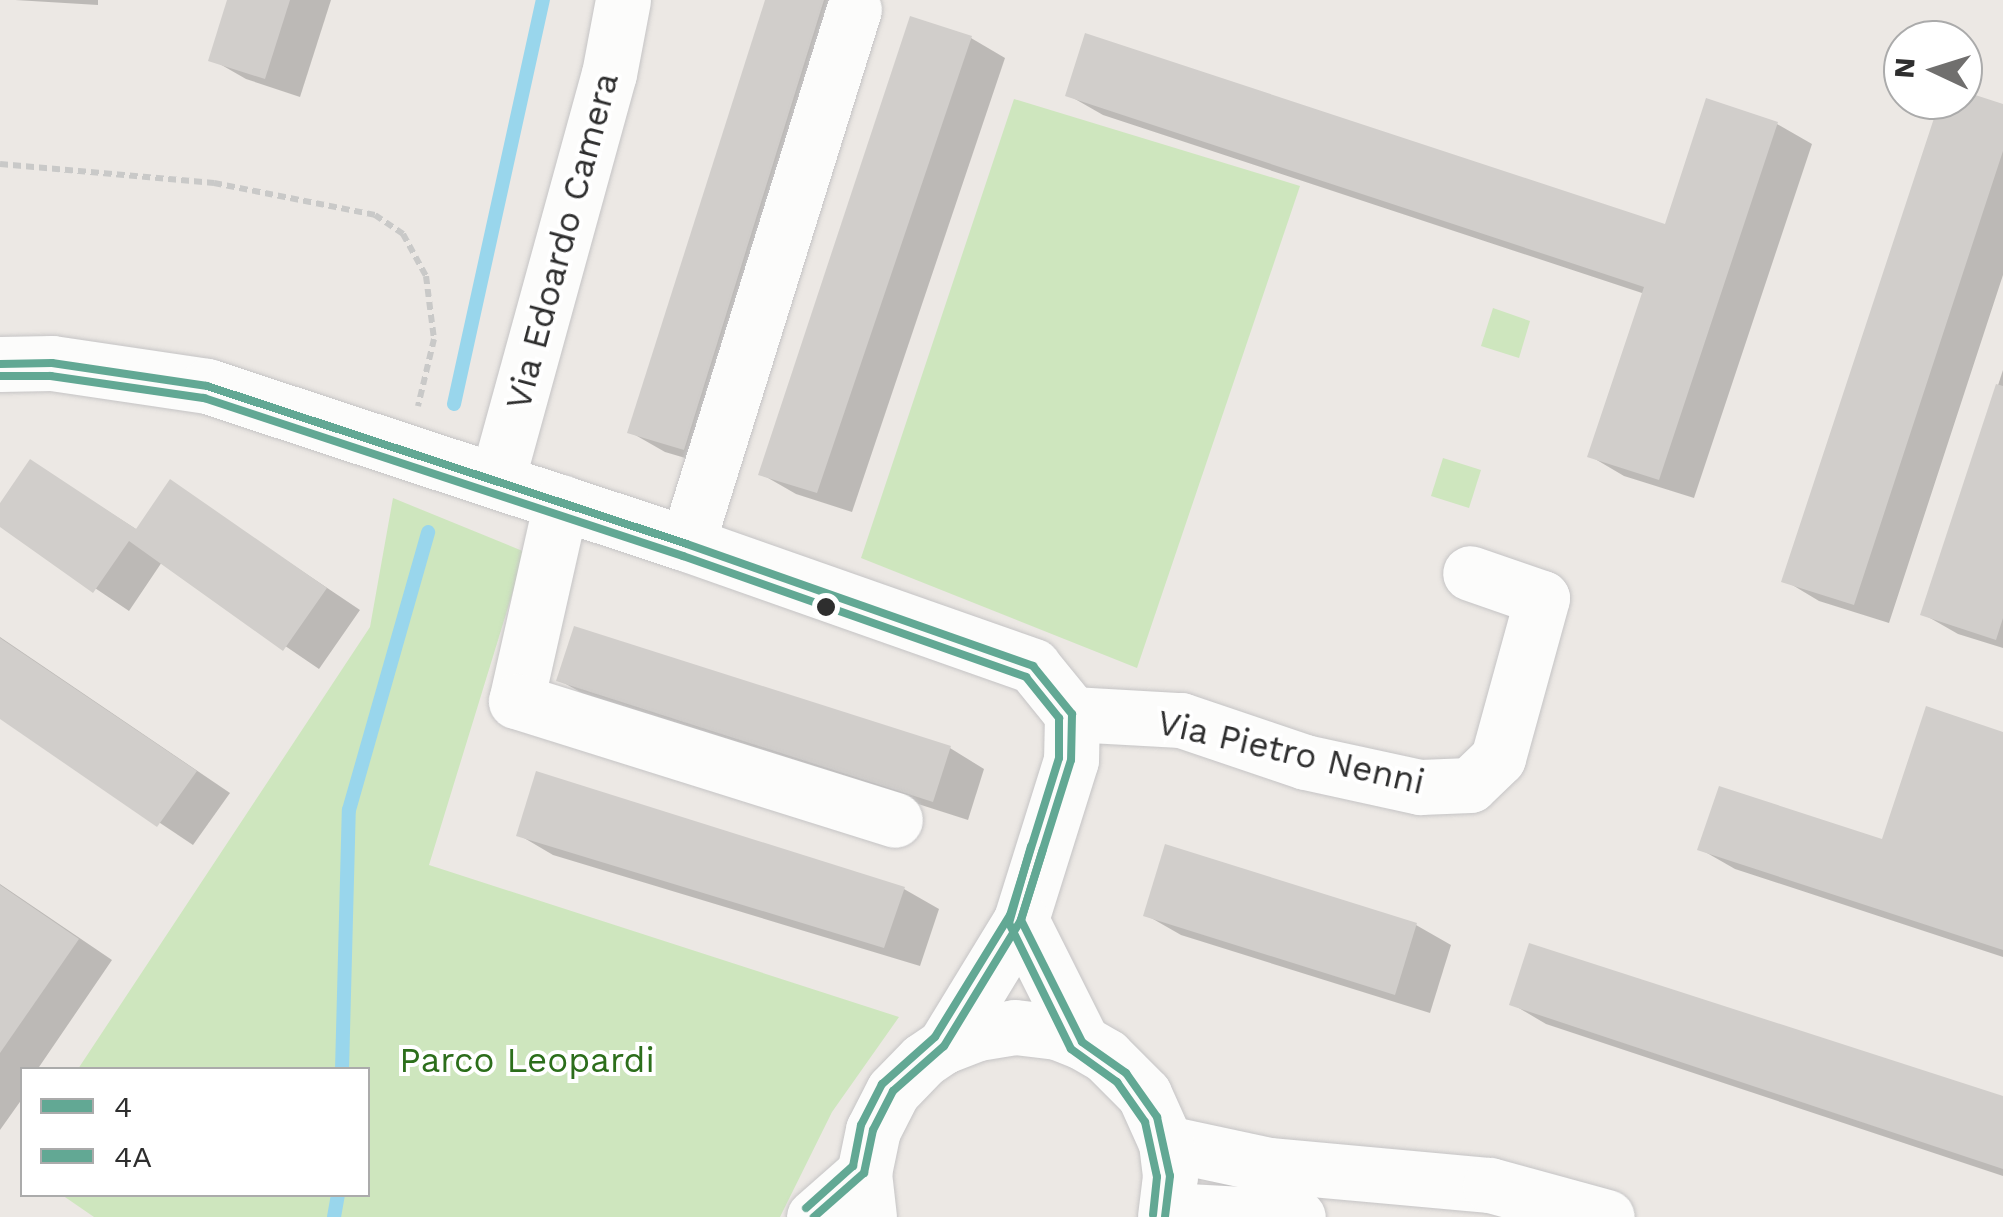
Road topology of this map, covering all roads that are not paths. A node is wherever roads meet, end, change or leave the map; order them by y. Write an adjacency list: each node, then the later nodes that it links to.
1 (624, 0): 4 (street, Via Edoardo Camera)
2 (854, 9): 6 (street)
3 (0, 364): 4 (street)
4 (496, 480): 5 (street)
5 (561, 502): 6 (street); 9 (street)
6 (692, 527): 8 (street)
7 (1470, 573): 8 (street, Via Pietro Nenni)
8 (1072, 714): 10 (street)
9 (895, 820)
10 (1022, 920): 11 (street); 12 (street)
11 (1082, 1042): 12 (street); 13 (street)
12 (944, 1046): 14 (street)
13 (1166, 1143): 15 (street); 18 (street)
14 (867, 1195): 16 (street)
15 (1166, 1213): 17 (street)
16 (814, 1217)
17 (1298, 1217)
18 (1608, 1217)

